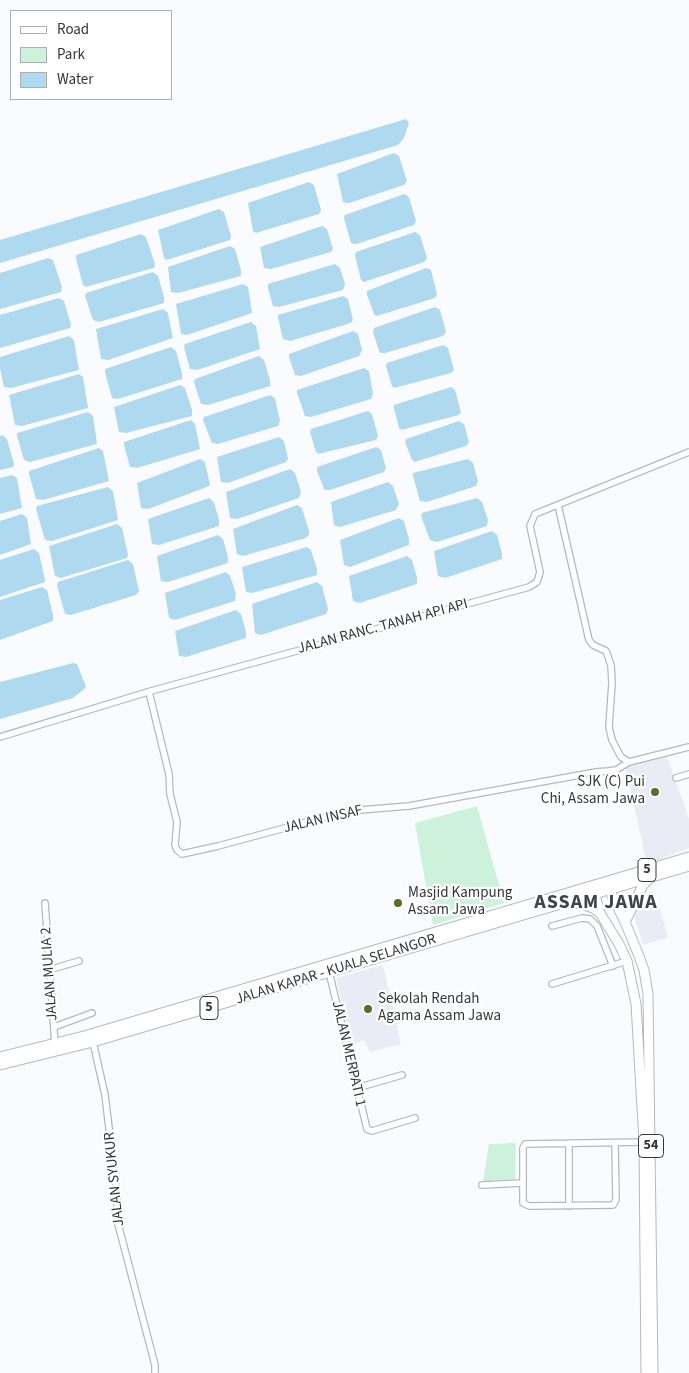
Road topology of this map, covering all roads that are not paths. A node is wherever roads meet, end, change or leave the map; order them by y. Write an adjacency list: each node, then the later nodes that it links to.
1 (689, 452): 2 (street, JALAN RANC. TANAH API API)
2 (558, 505): 3 (street, JALAN RANC. TANAH API API); 6 (street)
3 (150, 692): 4 (street, JALAN RANC. TANAH API API); 6 (street, JALAN INSAF)
4 (0, 737)
5 (689, 747): 6 (street)
6 (629, 762)
7 (689, 774): 8 (street)
8 (676, 778)
9 (689, 857): 12 (highway, 5)
10 (689, 866): 11 (highway, 5)
11 (652, 877): 12 (highway, 5); 17 (highway)
12 (609, 886): 13 (highway, JALAN KAPAR - KUALA SELANGOR / 5); 17 (highway, 54)
13 (591, 889): 15 (highway, JALAN KAPAR - KUALA SELANGOR / 5); 16 (highway, 54); 28 (highway, JALAN KAPAR - KUALA SELANGOR / 5)
14 (45, 902): 22 (street, JALAN MULIA 2)
15 (558, 904): 16 (highway); 23 (highway, JALAN KAPAR - KUALA SELANGOR / 5)
16 (600, 913): 20 (highway, 54)
17 (625, 922): 42 (highway, 54)
18 (552, 926): 21 (street)
19 (79, 961): 22 (street)
20 (627, 961): 21 (street); 34 (highway, 54)
21 (613, 966): 24 (street)
22 (49, 970): 26 (street, JALAN MULIA 2)
23 (329, 972): 27 (highway, JALAN KAPAR - KUALA SELANGOR / 5); 32 (street, JALAN MERPATI 1)
24 (552, 984)
25 (92, 1013): 26 (street)
26 (54, 1027): 28 (street, JALAN MULIA 2)
27 (93, 1042): 28 (highway, JALAN KAPAR - KUALA SELANGOR / 5); 40 (street, JALAN SYUKUR)
28 (55, 1049): 29 (highway, JALAN KAPAR - KUALA SELANGOR / 5); 30 (highway, JALAN KAPAR - KUALA SELANGOR / 5)
29 (0, 1057)
30 (0, 1066)
31 (402, 1075): 32 (street)
32 (357, 1088): 33 (street, JALAN MERPATI 1)
33 (415, 1118)
34 (644, 1142): 36 (street); 41 (highway, 54)
35 (570, 1143): 36 (street); 37 (street); 39 (street)
36 (615, 1143): 39 (street)
37 (522, 1183): 38 (street); 39 (street)
38 (482, 1184)
39 (569, 1206)
40 (155, 1373)
41 (646, 1373)
42 (653, 1373)

